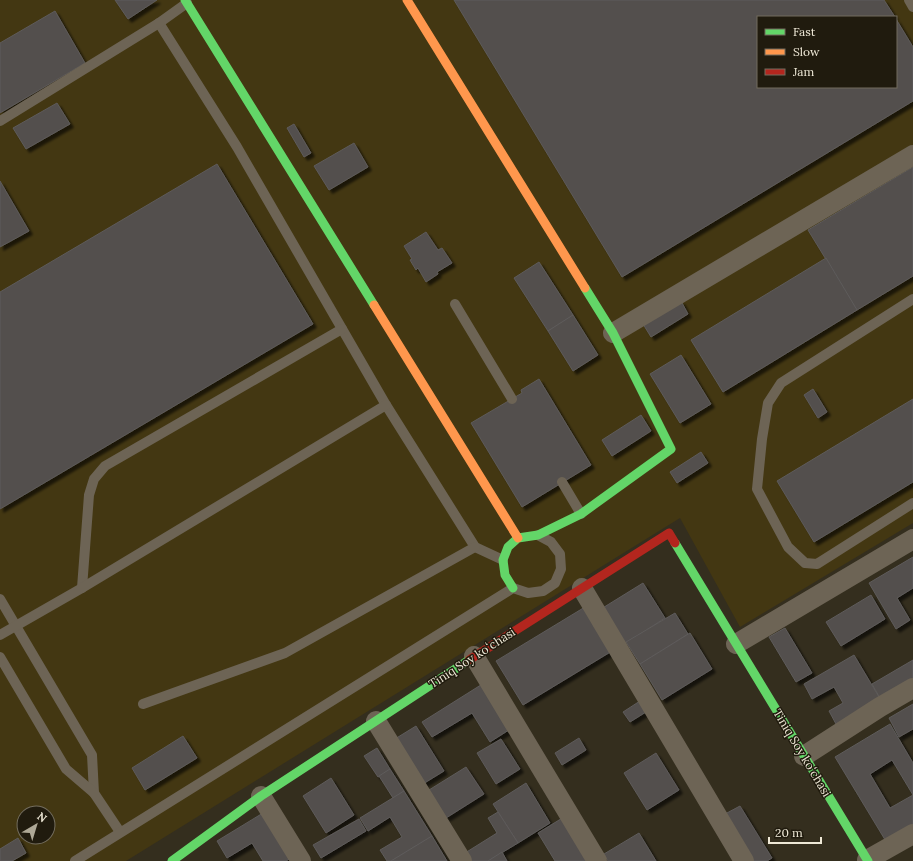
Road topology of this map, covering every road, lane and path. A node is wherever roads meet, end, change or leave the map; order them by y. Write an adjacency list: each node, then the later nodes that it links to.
1 (407, 0): 11 (street)
2 (908, 0): 4 (lane)
3 (186, 2): 5 (lane); 18 (street)
4 (913, 7)
5 (160, 23): 6 (lane); 10 (lane)
6 (0, 121)
7 (913, 155): 11 (street)
8 (913, 299): 15 (lane)
9 (455, 304): 12 (lane)
10 (342, 329): 13 (lane); 22 (lane)
11 (613, 333): 16 (street)
12 (512, 399)
13 (386, 405): 20 (lane); 22 (lane)
14 (562, 482): 16 (lane)
15 (913, 503)
16 (581, 514): 17 (street)
17 (538, 535): 18 (street); 23 (lane)
18 (518, 538): 21 (street)
19 (913, 539): 28 (street)
20 (474, 547): 21 (lane); 32 (lane)
21 (503, 560): 23 (street)
22 (82, 588): 26 (lane)
23 (513, 588): 37 (lane)
24 (582, 588): 28 (street, Tiniq Soy koʻchasi); 29 (street, Tiniq Soy koʻchasi); 44 (street)
25 (0, 599): 26 (lane)
26 (16, 626): 27 (lane); 35 (lane)
27 (0, 635)
28 (736, 644): 34 (street, Tiniq Soy koʻchasi)
29 (474, 656): 33 (street, Tiniq Soy koʻchasi); 43 (street)
30 (0, 657): 35 (lane)
31 (913, 688): 34 (street)
32 (143, 704)
33 (376, 721): 36 (street, Tiniq Soy koʻchasi); 42 (street)
34 (804, 756): 45 (street, Tiniq Soy koʻchasi)
35 (94, 793): 37 (lane)
36 (261, 796): 40 (street, Tiniq Soy koʻchasi); 41 (street)
37 (120, 832): 39 (lane)
38 (913, 834): 45 (street)
39 (74, 861)
40 (172, 861)
41 (302, 861)
42 (462, 861)
43 (597, 861)
44 (744, 861)
45 (867, 861)

